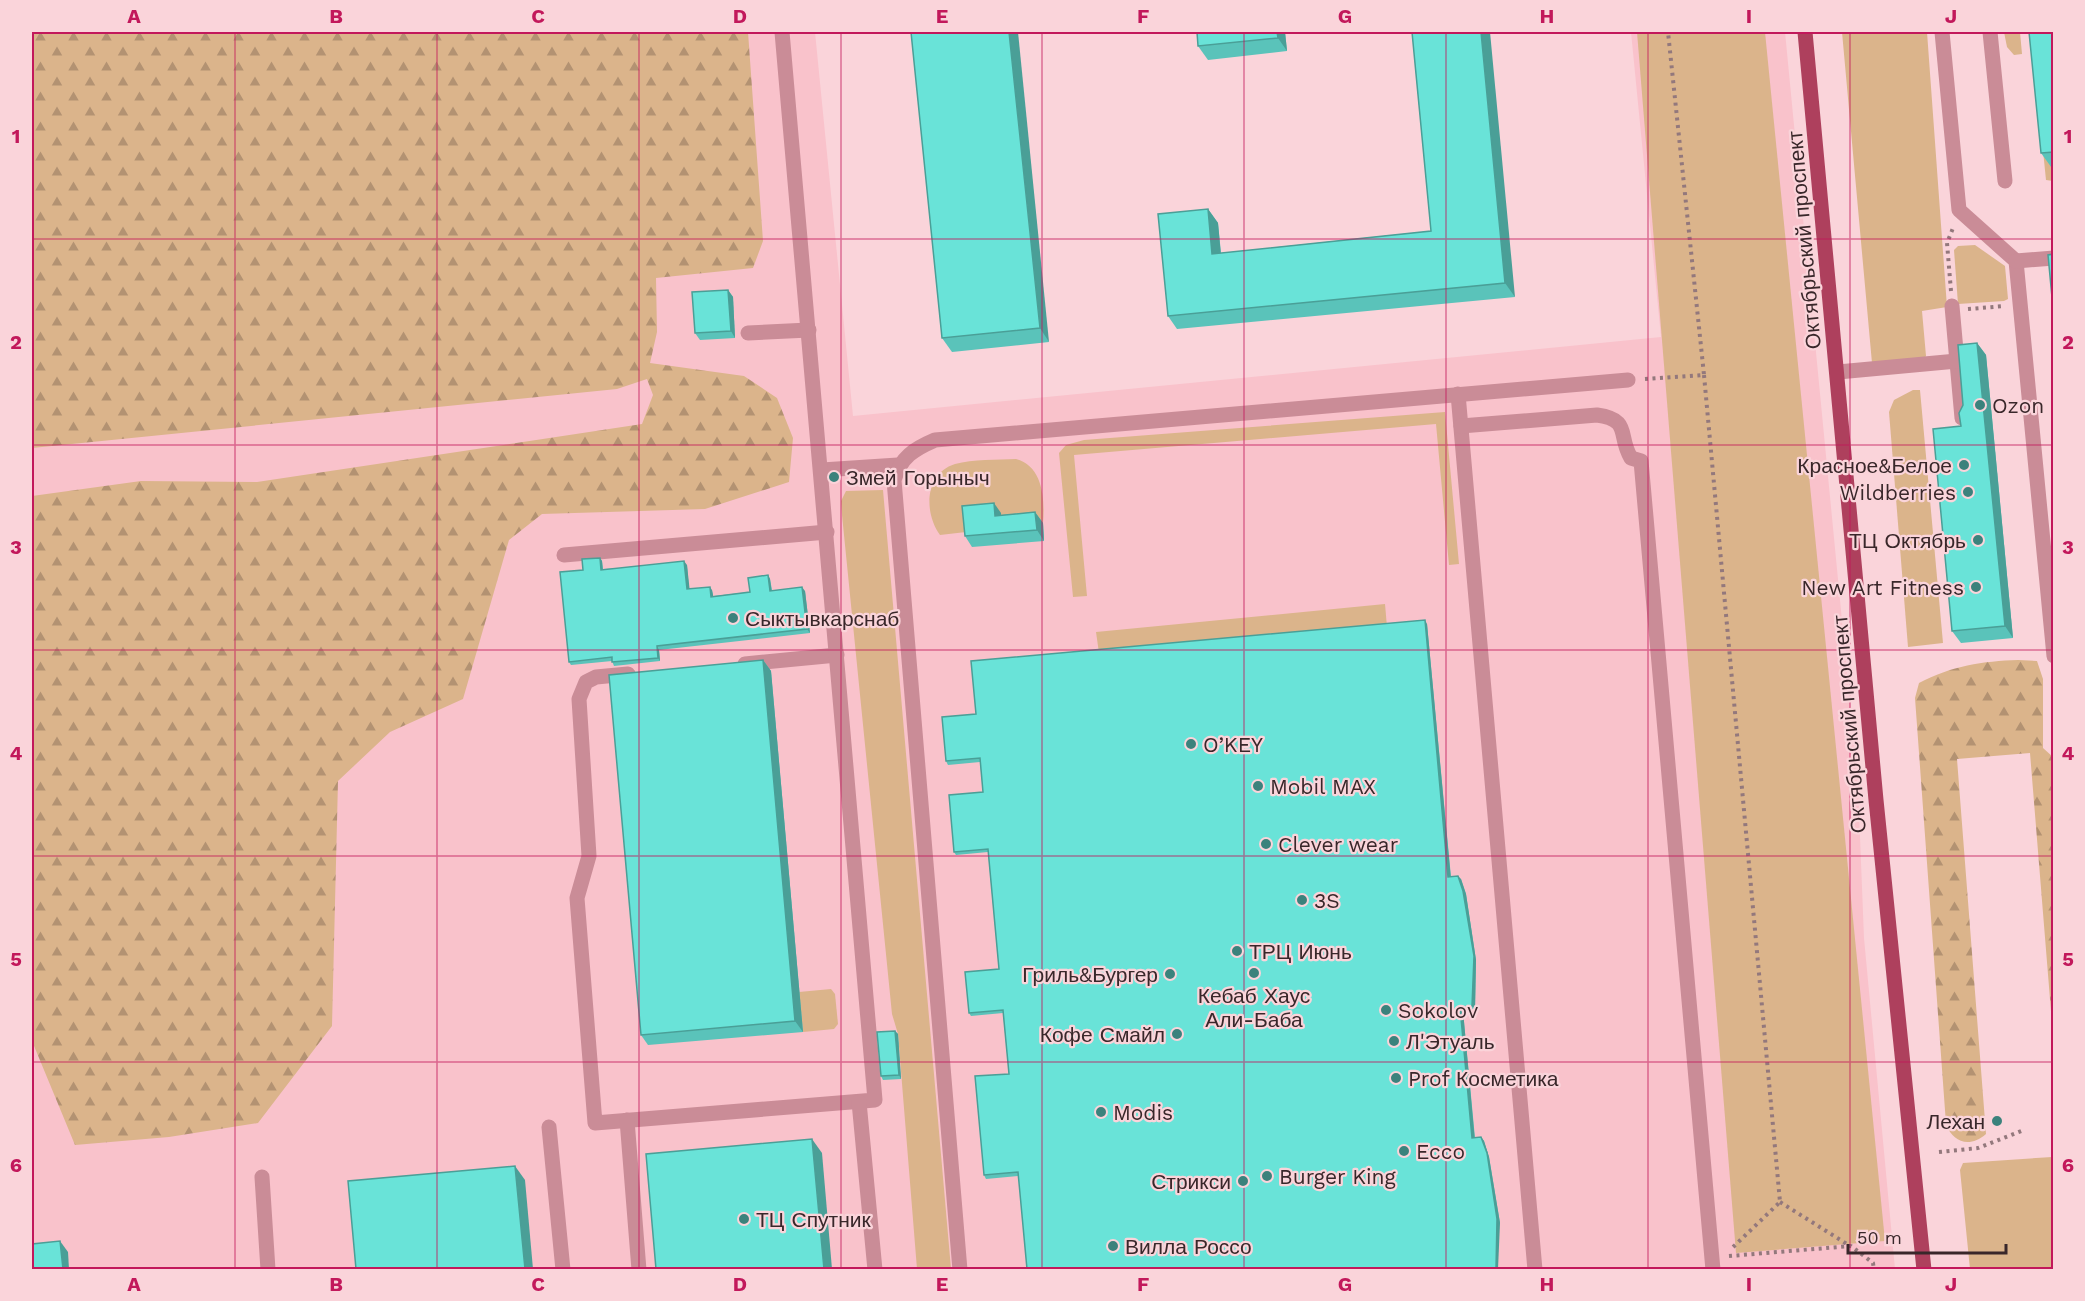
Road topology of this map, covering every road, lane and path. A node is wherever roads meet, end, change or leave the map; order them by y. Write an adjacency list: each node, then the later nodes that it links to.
1 (782, 32): 12 (lane)
2 (1668, 32): 16 (path)
3 (1805, 32): 15 (main road, Октябрьский проспект)
4 (1942, 32): 7 (lane)
5 (1990, 32): 6 (lane)
6 (2005, 181)
7 (1959, 210): 9 (lane); 11 (path)
8 (2054, 258): 9 (lane)
9 (2016, 261): 10 (lane)
10 (2020, 305): 11 (path); 26 (lane)
11 (1952, 308): 14 (lane)
12 (809, 330): 13 (lane); 22 (lane)
13 (748, 333)
14 (1957, 361): 15 (lane); 19 (lane)
15 (1838, 372): 45 (main road, Октябрьский проспект)
16 (1704, 375): 17 (path); 35 (path)
17 (1628, 380): 18 (lane)
18 (1458, 394): 20 (lane); 21 (lane)
19 (1962, 418)
20 (1461, 426): 42 (lane); 43 (lane)
21 (898, 465): 22 (lane); 41 (lane)
22 (822, 470): 23 (lane)
23 (827, 532): 24 (lane); 25 (lane)
24 (564, 555)
25 (837, 655): 27 (lane); 29 (lane)
26 (2054, 656)
27 (734, 665)
28 (642, 673): 30 (lane)
29 (859, 1102): 30 (lane); 40 (lane)
30 (627, 1120): 39 (lane)
31 (549, 1127): 38 (lane)
32 (2024, 1130): 33 (path)
33 (1939, 1152)
34 (262, 1177): 37 (lane)
35 (1780, 1202): 36 (path); 36 (path)
36 (1851, 1246): 44 (path)
37 (268, 1269)
38 (563, 1269)
39 (639, 1269)
40 (874, 1269)
41 (960, 1269)
42 (1535, 1269)
43 (1713, 1269)
44 (1874, 1269)
45 (1924, 1269)

